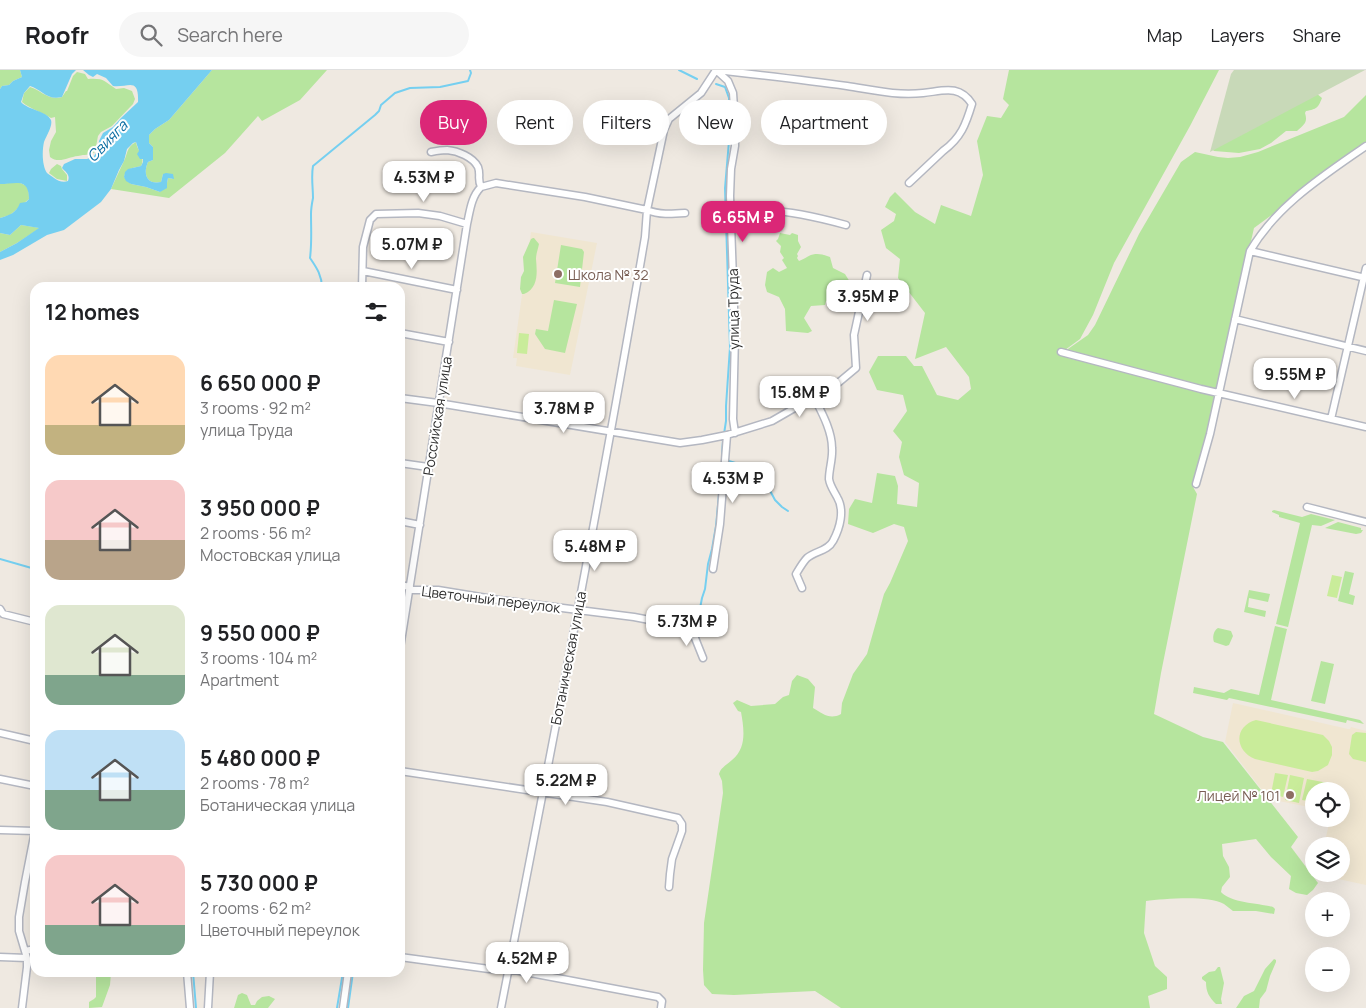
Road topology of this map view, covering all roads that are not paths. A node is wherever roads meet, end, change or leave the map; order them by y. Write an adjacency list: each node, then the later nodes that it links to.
1 (716, 70): 4 (street); 6 (street, Ботаническая улица); 8 (street, улица Труда)
2 (1366, 146): 11 (street)
3 (431, 152): 5 (street)
4 (909, 183)
5 (481, 187): 6 (street); 9 (street, Российская улица)
6 (647, 210): 7 (street); 30 (street, Ботаническая улица)
7 (685, 214)
8 (732, 215): 10 (street); 31 (street, улица Труда)
9 (467, 224): 13 (street); 17 (street, Российская улица)
10 (846, 225)
11 (1250, 251): 15 (street); 18 (street)
12 (1366, 268): 15 (street)
13 (363, 271): 16 (street); 17 (street)
14 (867, 275): 25 (street)
15 (1365, 278): 21 (street)
16 (362, 282)
17 (457, 290): 20 (street, Российская улица)
18 (1235, 320): 21 (street); 24 (street)
19 (405, 334): 20 (street)
20 (448, 342): 27 (street, Российская улица)
21 (1347, 346): 22 (street); 28 (street)
22 (1366, 351)
23 (1062, 352): 24 (street)
24 (1219, 393): 28 (street); 35 (street)
25 (814, 397): 31 (street); 43 (street)
26 (405, 399): 27 (street)
27 (438, 403): 30 (street); 34 (street, Российская улица)
28 (1331, 419): 29 (street)
29 (1366, 427)
30 (611, 431): 32 (street); 45 (street, Ботаническая улица)
31 (735, 433): 32 (street)
32 (727, 435): 40 (street)
33 (405, 464): 34 (street)
34 (428, 467): 39 (street, Российская улица)
35 (1196, 484)
36 (1307, 507): 38 (street)
37 (405, 522): 39 (street)
38 (1366, 522)
39 (420, 525): 42 (street, Российская улица)
40 (713, 569)
41 (405, 587): 42 (street, Цветочный переулок)
42 (409, 588): 45 (street, Цветочный переулок); 46 (street, Российская улица)
43 (802, 588)
44 (0, 609): 47 (street)
45 (577, 609): 48 (street, Цветочный переулок); 54 (street, Ботаническая улица)
46 (405, 615)
47 (30, 621)
48 (703, 658)
49 (0, 733): 50 (street)
50 (30, 740)
51 (405, 772): 54 (street)
52 (0, 779): 53 (street)
53 (30, 785)
54 (544, 792): 58 (street); 63 (street, Ботаническая улица)
55 (0, 830): 56 (street)
56 (30, 833)
57 (30, 856): 60 (street)
58 (669, 887)
59 (30, 952): 60 (street)
60 (26, 955): 61 (street); 67 (street)
61 (0, 957)
62 (405, 958): 63 (street)
63 (509, 969): 71 (street, Ботаническая улица); 72 (street)
64 (187, 977): 68 (street)
65 (210, 977): 69 (street)
66 (347, 977): 70 (street)
67 (22, 1008)
68 (190, 1008)
69 (208, 1008)
70 (342, 1008)
71 (501, 1008)
72 (661, 1008)

